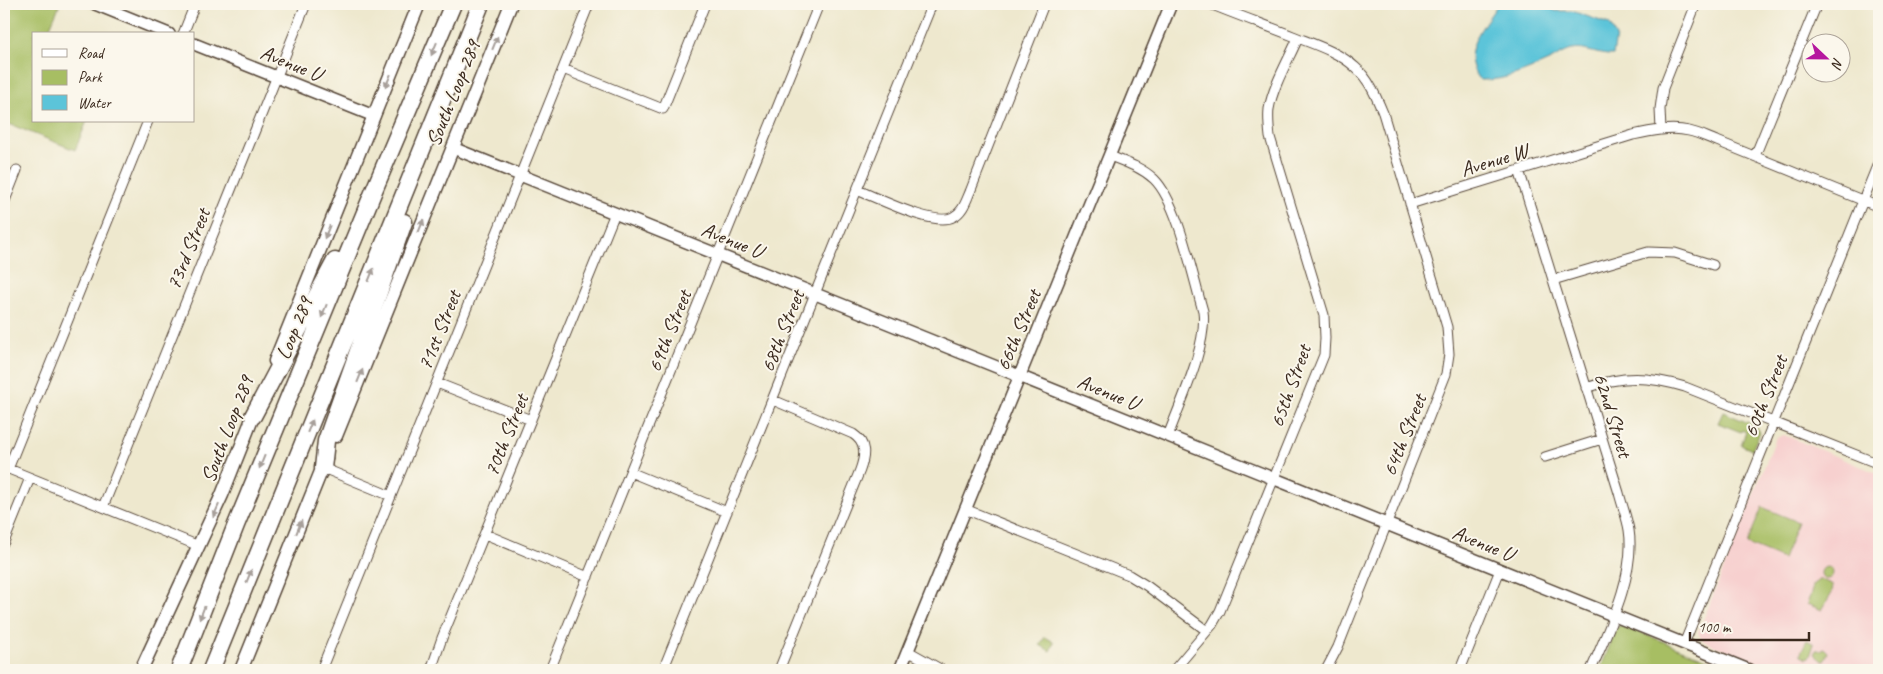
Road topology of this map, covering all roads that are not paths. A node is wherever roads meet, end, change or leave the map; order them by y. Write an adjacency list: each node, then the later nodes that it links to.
1 (95, 4): 18 (street)
2 (195, 4): 19 (street)
3 (306, 4): 23 (street, 73rd Street)
4 (419, 4): 24 (main road, South Loop 289, one-way to 24)
5 (453, 4): 34 (highway, Loop 289, one-way to 34)
6 (480, 4): 17 (highway)
7 (511, 4): 27 (main road, South Loop 289, one-way to 7)
8 (589, 4): 22 (street, 71st Street)
9 (705, 4): 22 (street)
10 (819, 4): 41 (street, 69th Street)
11 (932, 4): 35 (street, 68th Street)
12 (1044, 4): 35 (street)
13 (1171, 4): 28 (street, 66th Street)
14 (1210, 4): 20 (street)
15 (1696, 4): 26 (street)
16 (1817, 4): 29 (street)
17 (471, 26): 57 (highway); 77 (highway, one-way to 17)
18 (164, 32)
19 (184, 32)
20 (1298, 38): 38 (street); 60 (street, 65th Street)
21 (195, 44): 23 (street, Avenue U)
22 (563, 69): 33 (street, 71st Street)
23 (276, 77): 24 (street, Avenue U); 62 (street, 73rd Street)
24 (374, 116): 49 (main road, South Loop 289, one-way to 49)
25 (148, 122): 56 (street)
26 (1661, 130): 29 (street, Avenue W); 32 (street, Avenue W)
27 (453, 148): 33 (street, Avenue U); 57 (main road, South Loop 289, one-way to 27)
28 (1110, 156): 45 (street, 66th Street); 52 (street)
29 (1755, 156): 36 (street, Avenue W)
30 (1879, 161): 36 (street, 60th Street)
31 (17, 170): 37 (street)
32 (1519, 170): 38 (street, Avenue W); 43 (street, 62nd Street)
33 (520, 175): 40 (street, Avenue U); 46 (street, 71st Street)
34 (374, 188): 49 (highway); 76 (highway, Loop 289, one-way to 76)
35 (857, 190): 44 (street, 68th Street)
36 (1863, 200): 39 (street, Avenue W); 51 (street, 60th Street)
37 (4, 203)
38 (1410, 204): 65 (street, 64th Street)
39 (1879, 207)
40 (615, 213): 41 (street, Avenue U); 50 (street, 70th Street)
41 (718, 255): 44 (street, Avenue U); 58 (street, 69th Street)
42 (1713, 265): 43 (street)
43 (1552, 280): 47 (street, 62nd Street)
44 (815, 294): 45 (street, Avenue U); 48 (street, 68th Street)
45 (1019, 376): 52 (street, Avenue U); 63 (street, 66th Street)
46 (437, 383): 50 (street); 61 (street, 71st Street)
47 (1586, 388): 51 (street); 53 (street, 62nd Street)
48 (773, 400): 64 (street, 68th Street); 83 (street)
49 (253, 416): 68 (main road, South Loop 289, one-way to 68)
50 (531, 420): 66 (street, 70th Street)
51 (1774, 422): 55 (street); 73 (street, 60th Street)
52 (1168, 436): 60 (street, Avenue U)
53 (1602, 439): 54 (street); 71 (street, 62nd Street)
54 (1545, 457)
55 (1879, 464)
56 (6, 468): 59 (street)
57 (322, 468): 61 (street); 78 (main road, South Loop 289, one-way to 57)
58 (630, 472): 64 (street); 70 (street, 69th Street)
59 (30, 478): 62 (street); 67 (street)
60 (1274, 479): 65 (street, Avenue U); 72 (street, 65th Street)
61 (391, 496): 79 (street, 71st Street)
62 (103, 507): 68 (street)
63 (964, 509): 72 (street); 74 (street, 66th Street)
64 (727, 512): 82 (street, 68th Street)
65 (1387, 524): 69 (street, Avenue U); 87 (street, 64th Street)
66 (484, 534): 70 (street); 80 (street, 70th Street)
67 (4, 542)
68 (199, 546): 75 (main road, South Loop 289)
69 (1500, 570): 71 (street, Avenue U); 88 (street)
70 (588, 577): 81 (street, 69th Street)
71 (1613, 616): 73 (street, Avenue U); 89 (street, 62nd Street)
72 (1207, 631): 86 (street, 65th Street)
73 (1684, 644): 90 (street, Avenue U)
74 (908, 651): 84 (street, 66th Street); 85 (street)
75 (141, 670)
76 (179, 670)
77 (211, 670)
78 (241, 670)
79 (321, 670)
80 (431, 670)
81 (550, 670)
82 (663, 670)
83 (779, 670)
84 (900, 670)
85 (942, 670)
86 (1174, 670)
87 (1326, 670)
88 (1460, 670)
89 (1591, 670)
90 (1749, 670)

